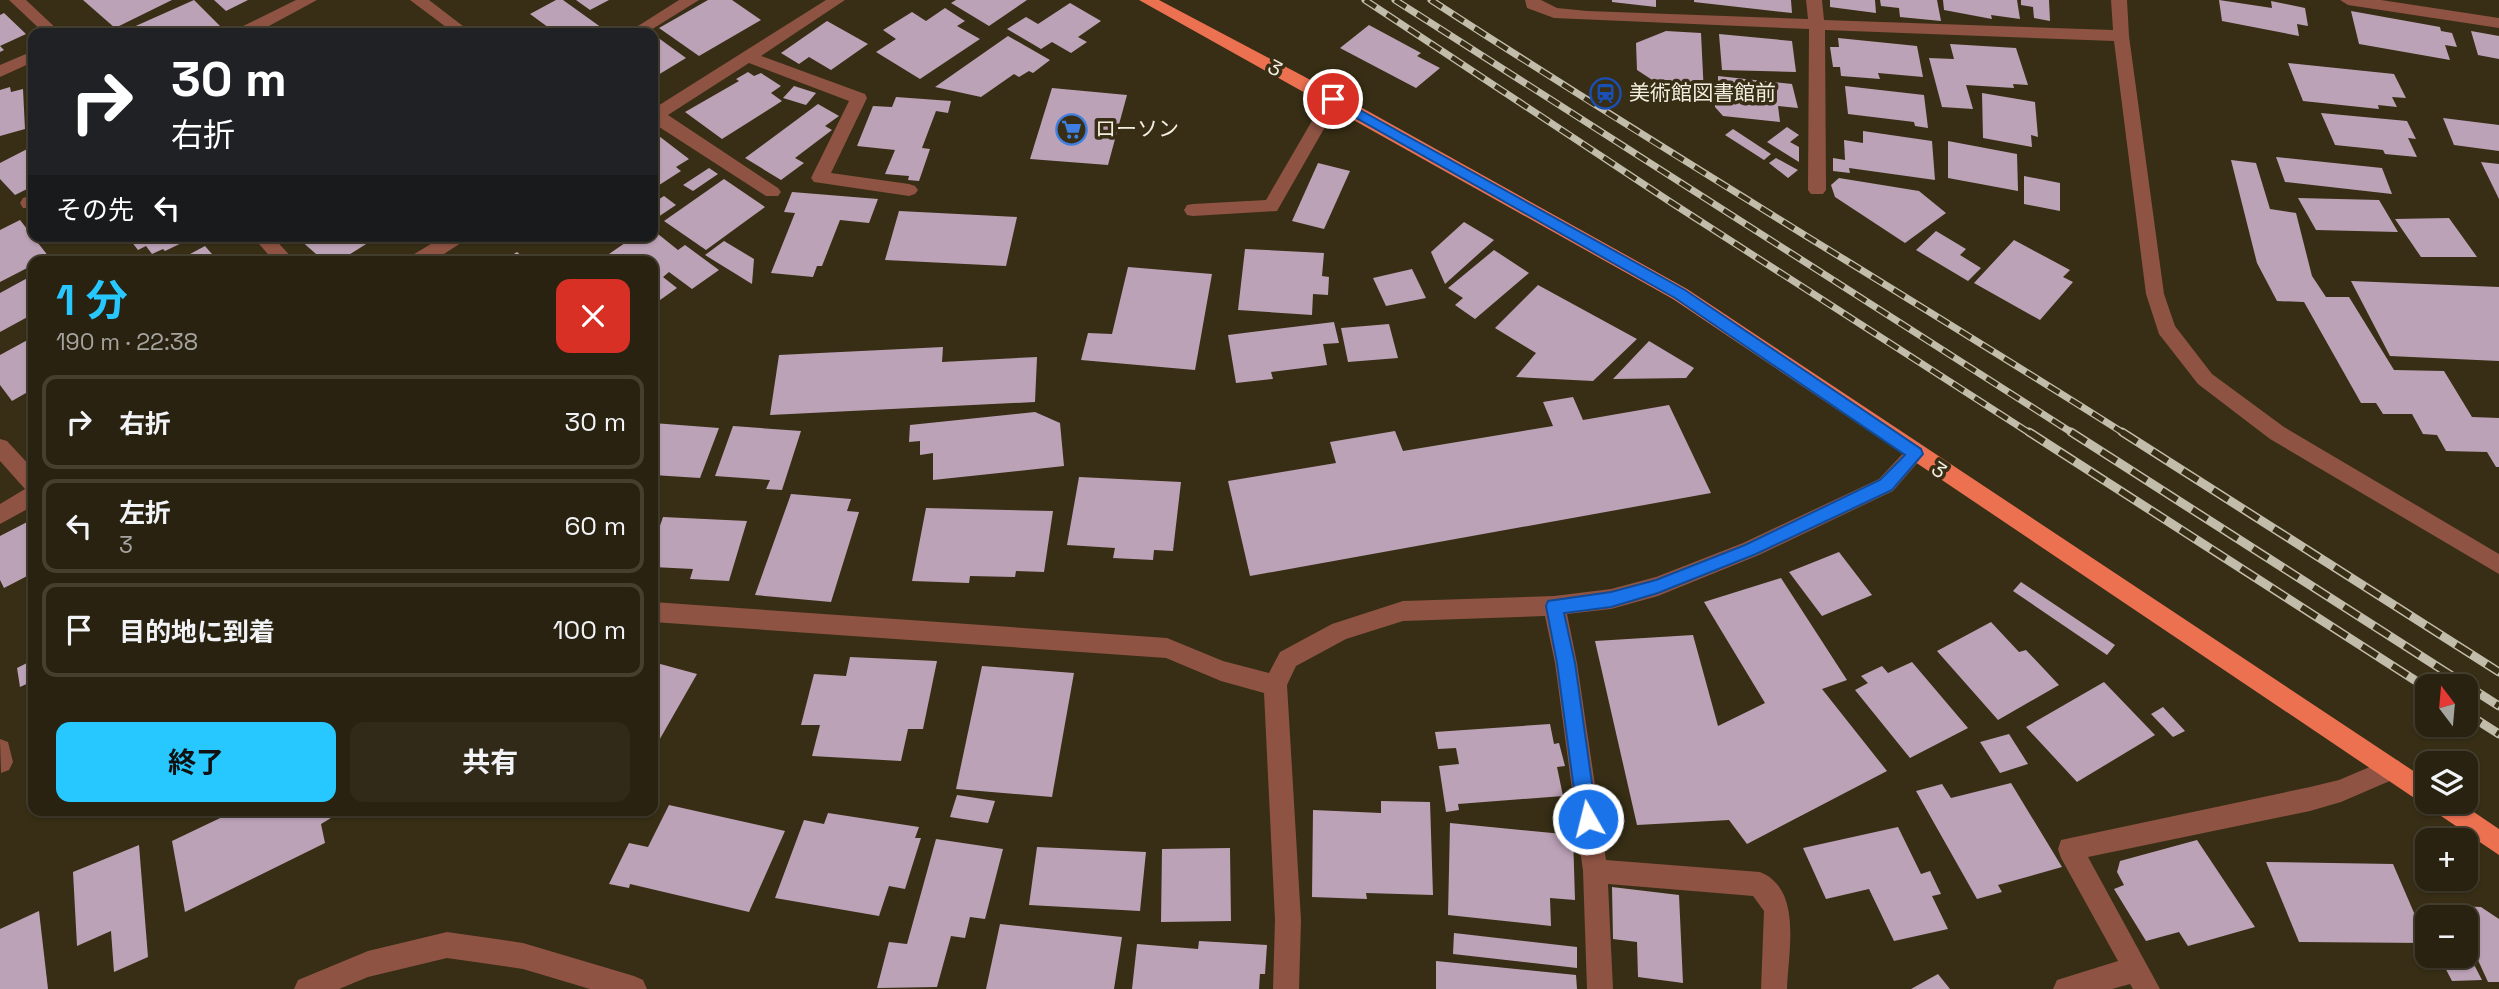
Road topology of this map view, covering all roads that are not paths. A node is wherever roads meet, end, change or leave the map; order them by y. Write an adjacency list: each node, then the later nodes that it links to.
1 (17, 0): 13 (street)
2 (309, 0): 14 (street)
3 (418, 0): 15 (street)
4 (691, 0): 16 (street)
5 (837, 0): 18 (street)
6 (1147, 0): 21 (main road, 3 / 3)
7 (1533, 0): 12 (street)
8 (1814, 0): 12 (street)
9 (2119, 0): 17 (street)
10 (2348, 0): 11 (street)
11 (2499, 23)
12 (1817, 26): 17 (street); 25 (street)
13 (48, 28)
14 (253, 28)
15 (457, 28)
16 (643, 28)
17 (2121, 36): 37 (street)
18 (749, 57): 22 (street); 24 (street)
19 (28, 58): 20 (street)
20 (0, 72)
21 (1333, 99): 27 (street); 33 (main road, 3 / 3)
22 (658, 114)
23 (658, 119): 26 (street)
24 (909, 190)
25 (1817, 190)
26 (772, 192)
27 (1193, 210)
28 (267, 242): 30 (street)
29 (448, 242): 31 (street)
30 (281, 256)
31 (426, 256)
32 (0, 447): 34 (street)
33 (1915, 454): 38 (street); 41 (main road, 3 / 3)
34 (28, 478)
35 (28, 498): 36 (street)
36 (0, 515)
37 (2499, 565)
38 (1554, 606): 40 (street); 45 (street)
39 (658, 612): 40 (street)
40 (1275, 685): 49 (street)
41 (2391, 769): 42 (main road, 3 / 3); 46 (street)
42 (2415, 786)
43 (2457, 814): 44 (main road)
44 (2499, 843)
45 (1595, 871): 50 (street); 51 (street)
46 (2142, 979): 52 (street)
47 (307, 989): 48 (street)
48 (634, 989)
49 (1286, 989)
50 (1600, 989)
51 (1774, 989)
52 (2066, 989)

